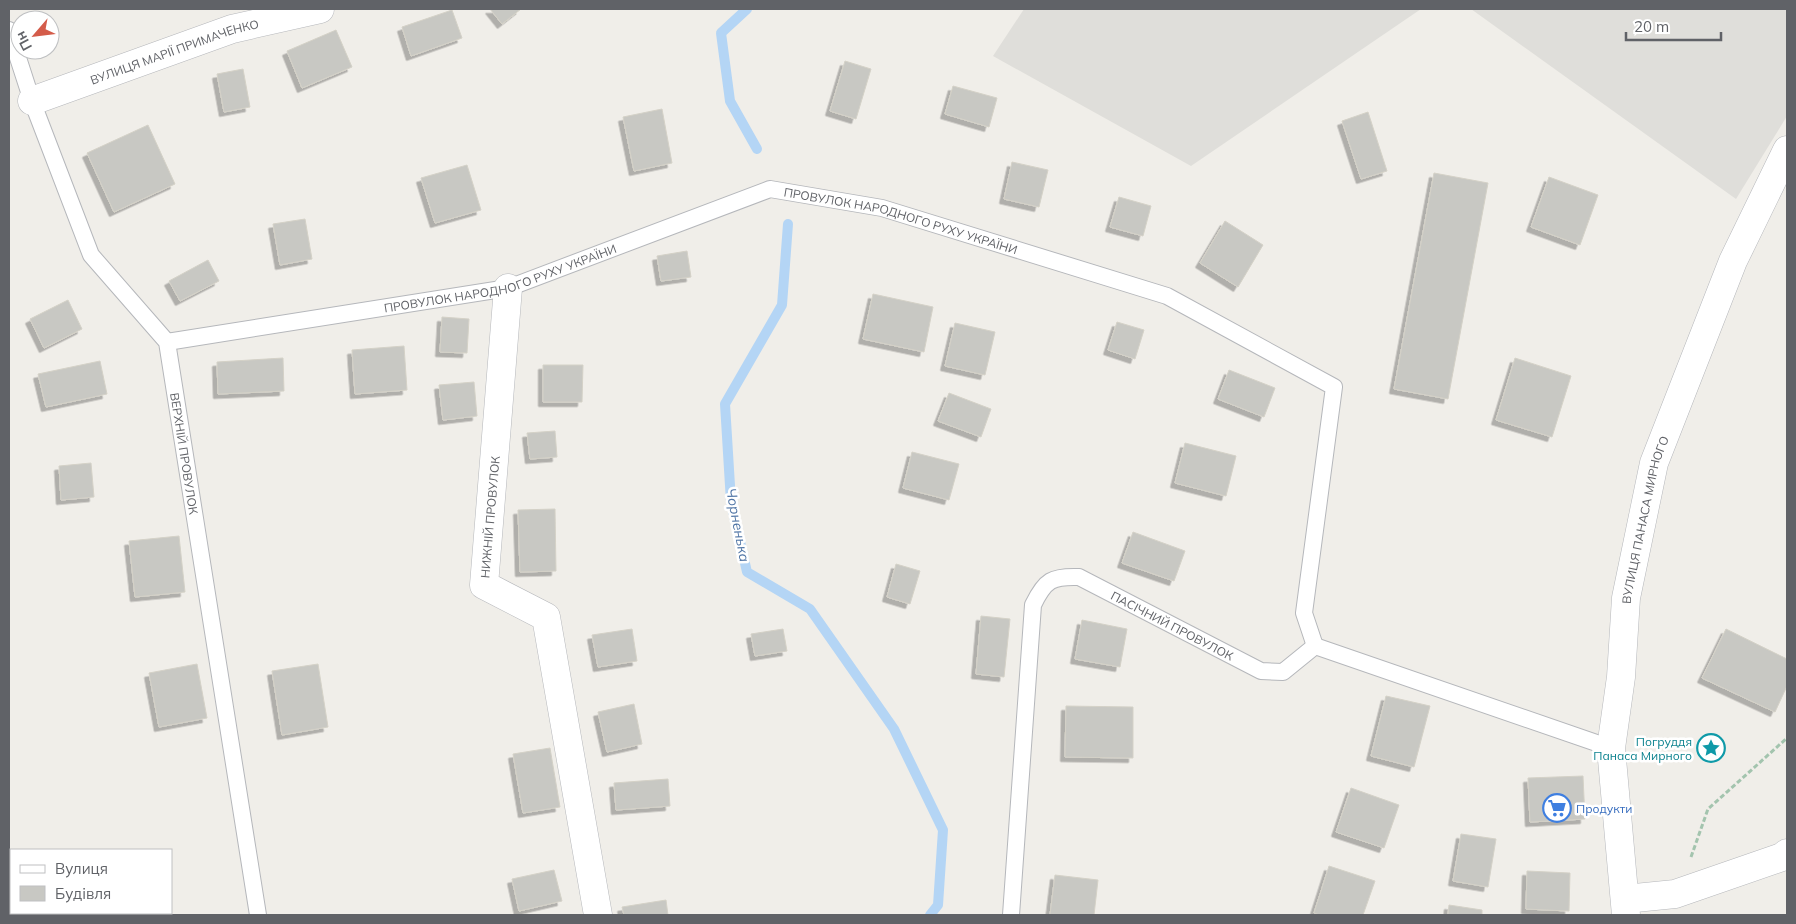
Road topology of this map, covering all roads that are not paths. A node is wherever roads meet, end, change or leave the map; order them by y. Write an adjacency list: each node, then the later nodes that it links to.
1 (320, 9): 2 (street, ВУЛИЦЯ МАРІЇ ПРИМАЧЕНКО)
2 (233, 19): 4 (street, ВУЛИЦЯ МАРІЇ ПРИМАЧЕНКО)
3 (9, 30): 4 (lane)
4 (32, 101): 7 (lane)
5 (1787, 150): 9 (street, ВУЛИЦЯ ПАНАСА МИРНОГО)
6 (508, 288): 7 (lane, ПРОВУЛОК НАРОДНОГО РУХУ УКРАЇНИ); 8 (lane, ПРОВУЛОК НАРОДНОГО РУХУ УКРАЇНИ); 13 (street, НИЖНІЙ ПРОВУЛОК)
7 (167, 342): 12 (lane, ВЕРХНІЙ ПРОВУЛОК)
8 (1315, 646): 9 (lane); 14 (lane, ПАСІЧНИЙ ПРОВУЛОК)
9 (1612, 748): 11 (street, ВУЛИЦЯ ПАНАСА МИРНОГО)
10 (1787, 853): 11 (street)
11 (1626, 907)
12 (258, 915)
13 (598, 915)
14 (1012, 915)

